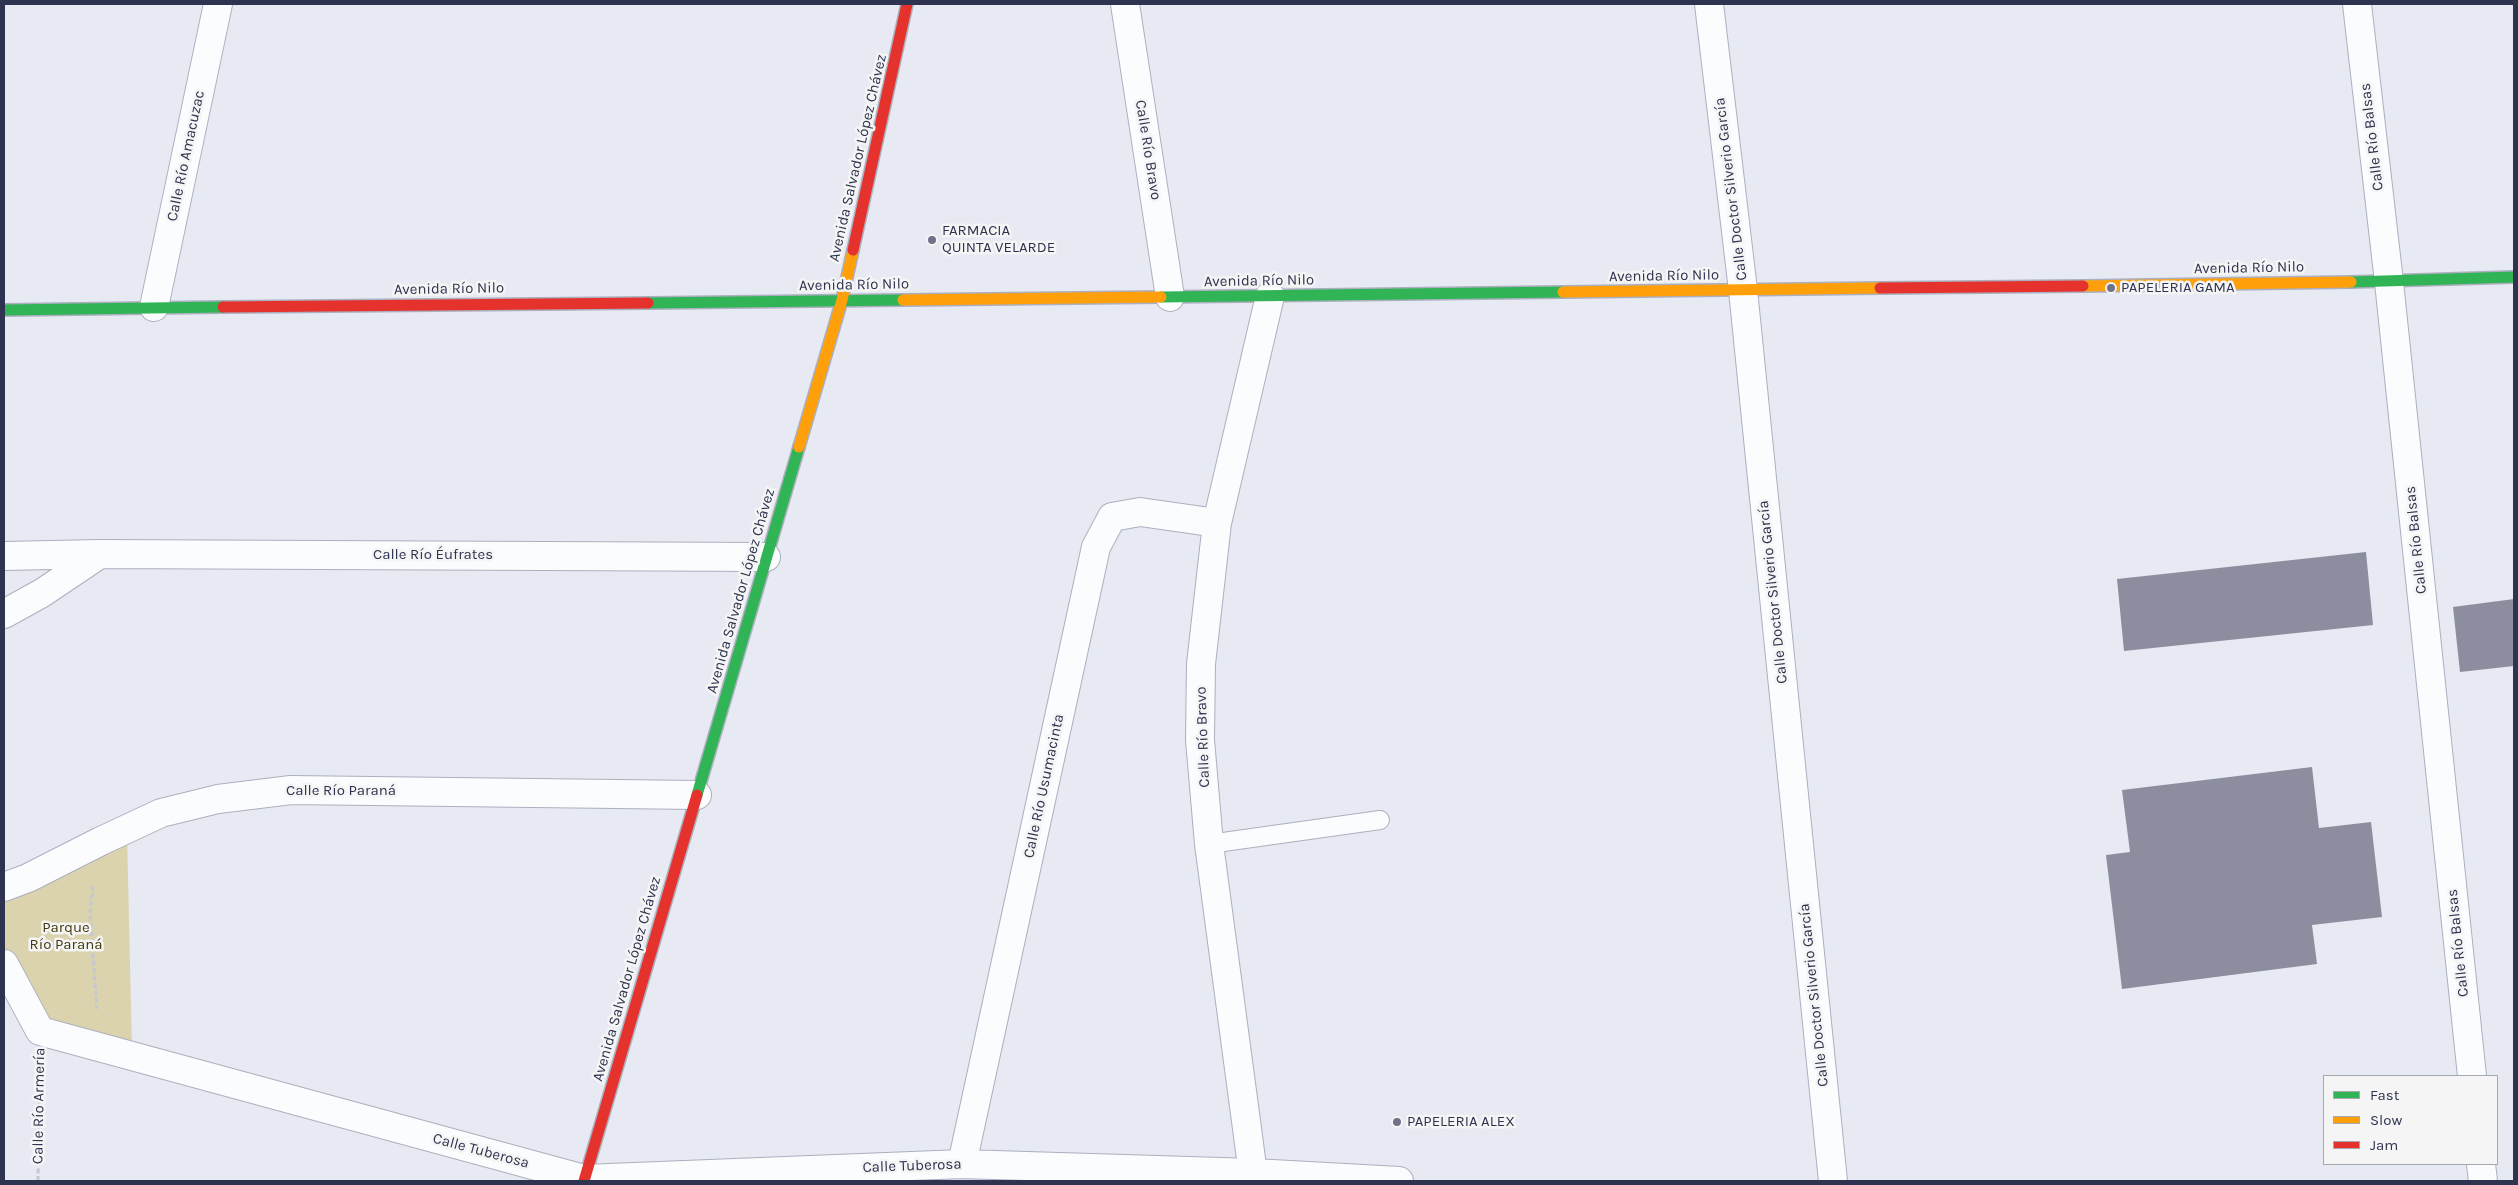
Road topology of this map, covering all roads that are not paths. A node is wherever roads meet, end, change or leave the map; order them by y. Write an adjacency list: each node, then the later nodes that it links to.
1 (218, 4): 12 (street, Calle Río Amacuzac)
2 (908, 4): 11 (street, Avenida Salvador López Chávez)
3 (1125, 4): 10 (street, Calle Río Bravo)
4 (1709, 4): 8 (street, Calle Doctor Silverio García)
5 (2357, 4): 7 (street, Calle Río Balsas)
6 (2514, 278): 7 (street, Avenida Río Nilo)
7 (2389, 282): 8 (street, Avenida Río Nilo); 24 (street, Calle Río Balsas)
8 (1743, 290): 9 (street, Avenida Río Nilo); 31 (street, Calle Doctor Silverio García)
9 (1270, 296): 10 (street, Avenida Río Nilo); 14 (street, Calle Río Bravo)
10 (1170, 297): 11 (street, Avenida Río Nilo)
11 (842, 300): 12 (street, Avenida Río Nilo); 17 (street, Avenida Salvador López Chávez)
12 (154, 307): 13 (street, Avenida Río Nilo)
13 (4, 310)
14 (1217, 523): 21 (street, Calle Río Bravo); 25 (street, Calle Río Usumacinta)
15 (100, 554): 16 (street, Calle Río Éufrates); 17 (street, Calle Río Éufrates); 18 (street)
16 (4, 556)
17 (766, 557): 19 (street, Avenida Salvador López Chávez)
18 (4, 614)
19 (697, 795): 22 (street, Calle Río Paraná); 29 (street, Avenida Salvador López Chávez)
20 (1380, 820): 21 (lane)
21 (1209, 844): 28 (street, Calle Río Bravo)
22 (4, 887)
23 (4, 964): 29 (street, Calle Tuberosa)
24 (2472, 1075)
25 (962, 1164): 27 (street, Calle Tuberosa); 29 (street, Calle Tuberosa)
26 (2481, 1165): 32 (street)
27 (1011, 1173): 28 (street, Calle Tuberosa)
28 (1254, 1177): 30 (street, Calle Tuberosa)
29 (584, 1180)
30 (1399, 1181)
31 (1833, 1181)
32 (2483, 1181)

